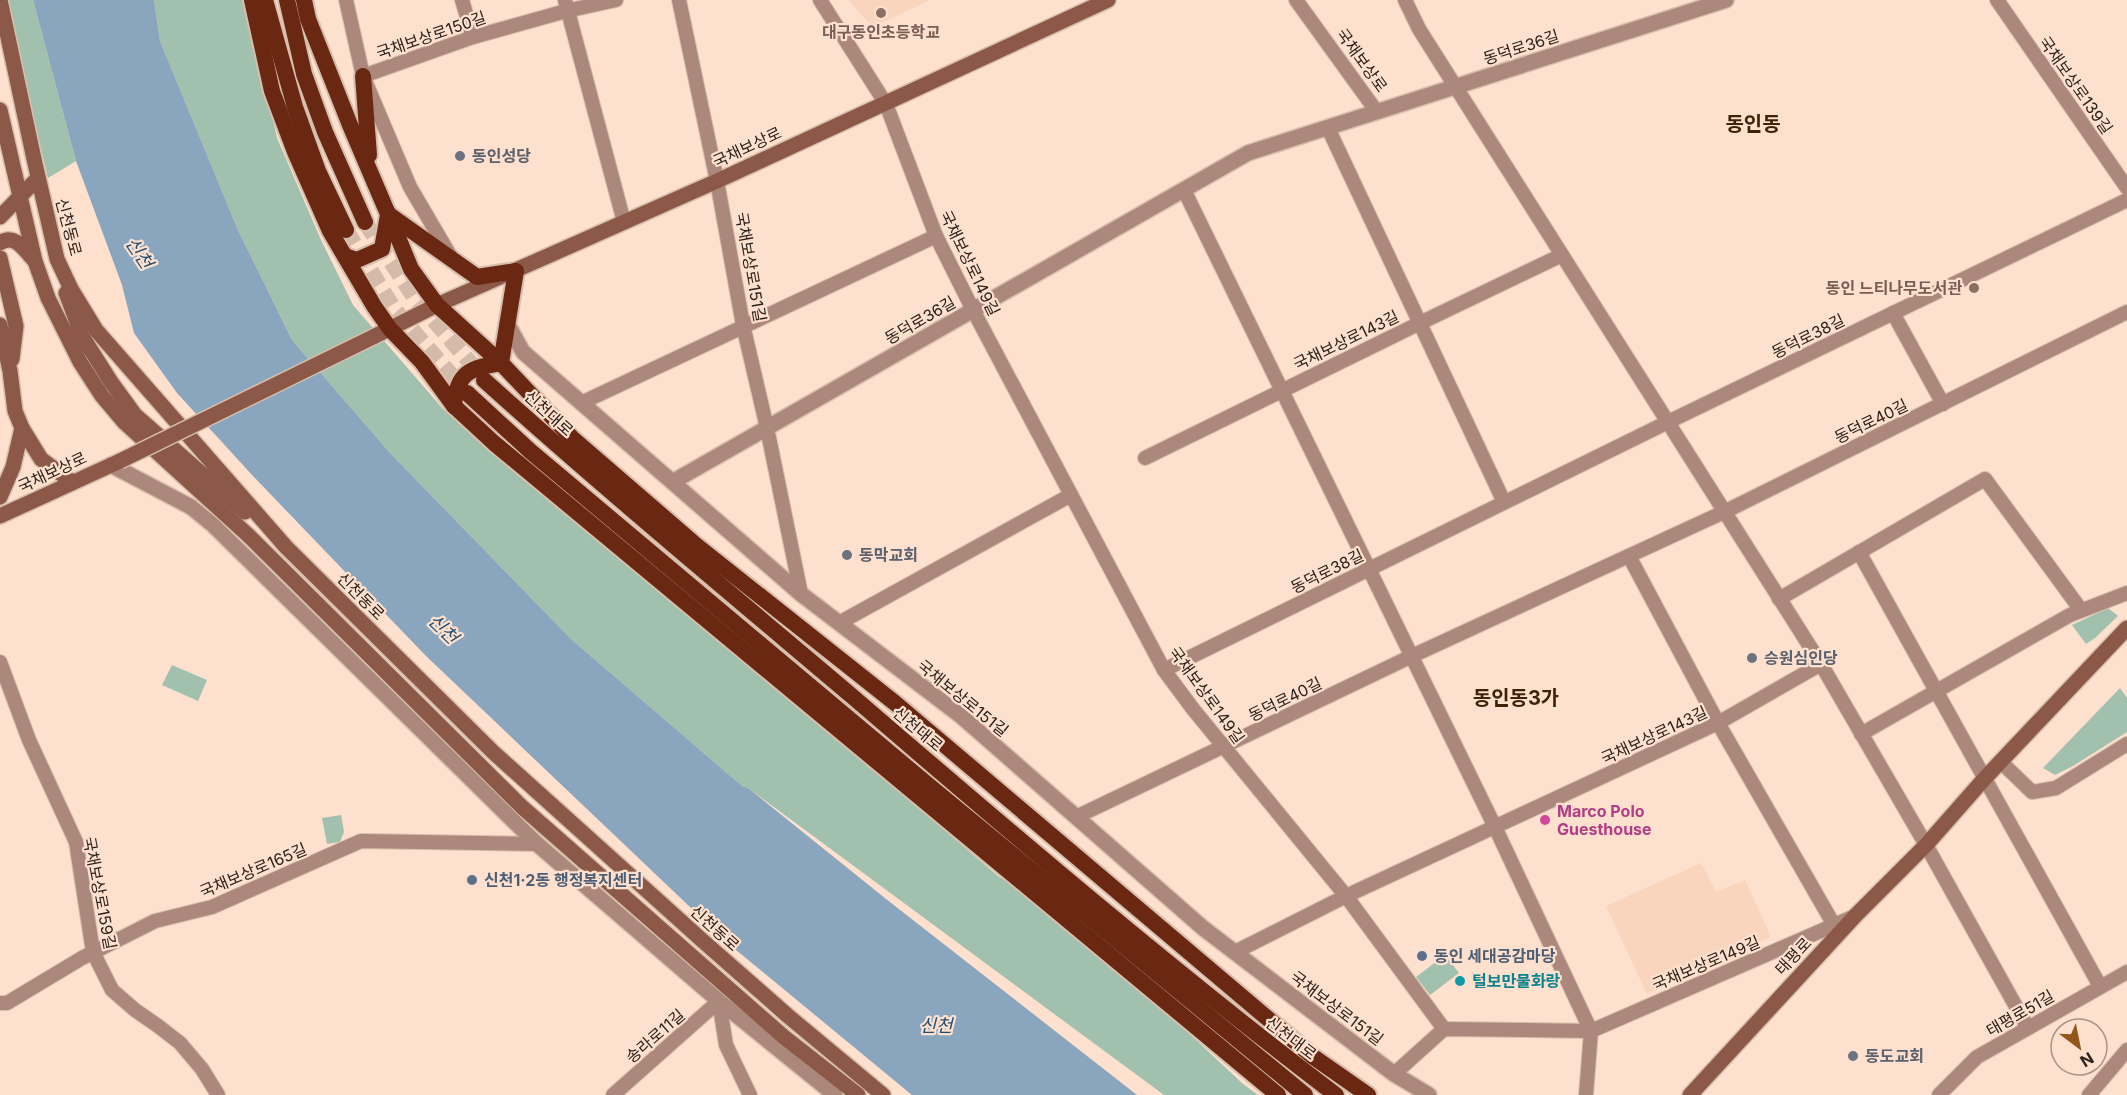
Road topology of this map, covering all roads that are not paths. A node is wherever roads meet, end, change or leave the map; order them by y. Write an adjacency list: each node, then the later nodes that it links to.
1 (0, 0): 24 (main road, 신천동로)
2 (252, 0): 38 (highway)
3 (265, 0): 34 (highway)
4 (287, 0): 32 (highway)
5 (304, 0): 30 (highway)
6 (346, 0): 18 (street, 국채보상로150길)
7 (462, 0): 17 (street)
8 (616, 0): 16 (street, 국채보상로150길)
9 (679, 0): 25 (street)
10 (820, 0): 20 (street)
11 (1108, 0): 20 (main road, 국채보상로)
12 (1296, 0): 22 (street, 국채보상로)
13 (1405, 0): 19 (street)
14 (1726, 0): 19 (street, 동덕로36길)
15 (1997, 0): 26 (street, 국채보상로139길)
16 (566, 5): 17 (street, 국채보상로150길); 33 (street)
17 (472, 37): 18 (street, 국채보상로150길)
18 (363, 76): 30 (highway); 41 (street, 국채보상로150길)
19 (1456, 87): 22 (street, 동덕로36길); 37 (street)
20 (885, 104): 25 (main road, 국채보상로); 35 (street, 국채보상로149길)
21 (0, 110): 28 (main road)
22 (1377, 112): 23 (street, 동덕로36길)
23 (1328, 128): 27 (street, 동덕로36길); 49 (street)
24 (38, 178): 28 (main road); 40 (main road, 신천동로)
25 (717, 181): 33 (main road, 국채보상로); 51 (street, 국채보상로151길)
26 (2127, 188)
27 (1184, 190): 45 (street, 동덕로36길); 56 (street)
28 (19, 198): 31 (main road); 42 (main road)
29 (2127, 200): 47 (street, 동덕로38길)
30 (388, 214): 38 (highway); 41 (highway); 44 (highway)
31 (0, 217)
32 (365, 222)
33 (624, 222): 43 (main road, 국채보상로)
34 (346, 230)
35 (936, 236): 45 (street, 국채보상로149길); 51 (street)
36 (0, 243): 42 (main road)
37 (1562, 255): 49 (street, 국채보상로143길); 61 (street)
38 (345, 256): 52 (highway)
39 (0, 258): 54 (main road)
40 (57, 259): 73 (main road, 신천동로); 73 (main road)
41 (452, 259): 43 (highway)
42 (35, 261): 116 (main road)
43 (516, 271): 44 (main road, 국채보상로); 48 (highway)
44 (437, 305): 52 (main road, 국채보상로); 53 (highway)
45 (973, 310): 63 (street, 동덕로36길); 68 (street, 국채보상로149길)
46 (2127, 312): 59 (street, 동덕로40길)
47 (1893, 313): 59 (street); 61 (street, 동덕로38길)
48 (507, 322): 53 (highway); 58 (street)
49 (1420, 323): 56 (street, 국채보상로143길); 70 (street)
50 (0, 325): 54 (main road)
51 (743, 326): 58 (street); 63 (street, 국채보상로151길)
52 (390, 329): 60 (highway); 65 (main road, 국채보상로, bridge)
53 (501, 363): 60 (highway); 121 (highway)
54 (10, 371): 62 (main road)
55 (484, 380): 120 (highway, 신천대로)
56 (1282, 390): 64 (street, 국채보상로143길); 76 (street)
57 (467, 393): 119 (highway)
58 (581, 403): 66 (street)
59 (1943, 404): 71 (street, 동덕로40길)
60 (454, 406): 118 (highway)
61 (1668, 422): 70 (street, 동덕로38길); 71 (street)
62 (22, 428): 67 (main road); 69 (main road)
63 (767, 428): 66 (street, 동덕로36길); 78 (street, 국채보상로151길)
64 (1145, 458)
65 (115, 464): 67 (main road, 국채보상로); 96 (street)
66 (674, 481): 78 (street)
67 (72, 482): 72 (main road, 국채보상로)
68 (1071, 495): 81 (street); 86 (street, 국채보상로149길)
69 (0, 497)
70 (1504, 502): 76 (street, 동덕로38길)
71 (1724, 512): 75 (street, 동덕로40길); 79 (street)
72 (0, 516)
73 (286, 547): 117 (main road, 신천동로)
74 (1859, 552): 79 (street); 80 (street); 87 (street)
75 (1629, 556): 83 (street, 동덕로40길); 88 (street)
76 (1369, 568): 83 (street); 86 (street, 동덕로38길)
77 (2127, 593): 80 (street)
78 (801, 594): 81 (street, 국채보상로151길)
79 (1779, 599): 85 (street)
80 (2081, 610): 87 (street)
81 (839, 623): 94 (street, 국채보상로151길)
82 (2126, 630): 92 (main road, 태평로)
83 (1412, 656): 91 (street, 동덕로40길); 95 (street)
84 (0, 662): 101 (street, 국채보상로159길)
85 (1821, 664): 88 (street, 국채보상로143길); 89 (street)
86 (1164, 670): 91 (street, 국채보상로149길)
87 (1936, 691): 89 (street); 93 (street)
88 (1718, 723): 95 (street, 국채보상로143길); 100 (street)
89 (1861, 734): 97 (street)
90 (2127, 744): 92 (street)
91 (1223, 747): 94 (street, 동덕로40길); 98 (street, 국채보상로149길)
92 (2001, 762): 93 (main road, 태평로)
93 (1985, 778): 97 (main road, 태평로); 104 (street)
94 (1076, 817): 102 (street, 국채보상로151길)
95 (1496, 827): 98 (street); 109 (street)
96 (537, 844): 101 (street, 국채보상로165길); 105 (street)
97 (1926, 845): 99 (main road, 태평로); 107 (street)
98 (1346, 896): 102 (street); 108 (street, 국채보상로149길)
99 (1856, 915): 100 (street, 국채보상로149길); 124 (main road, 태평로)
100 (1834, 925): 109 (street, 국채보상로149길)
101 (93, 952): 106 (street, 국채보상로165길); 112 (street, 국채보상로159길)
102 (1235, 952): 111 (street, 국채보상로151길)
103 (2127, 972): 104 (street, 태평로51길)
104 (2100, 986): 107 (street, 태평로51길)
105 (719, 1001): 113 (street, 송라로11길); 114 (street); 115 (street)
106 (0, 1004)
107 (2028, 1028): 125 (street, 태평로51길)
108 (1444, 1029): 109 (street, 국채보상로149길); 111 (street)
109 (1591, 1031): 123 (street)
110 (2127, 1050): 126 (street)
111 (1394, 1074): 122 (street, 국채보상로151길)
112 (218, 1095)
113 (613, 1095)
114 (750, 1095)
115 (835, 1095)
116 (858, 1095)
117 (883, 1095)
118 (1278, 1095)
119 (1305, 1095)
120 (1336, 1095)
121 (1368, 1095)
122 (1430, 1095)
123 (1586, 1095)
124 (1690, 1095)
125 (1939, 1095)
126 (2089, 1095)

